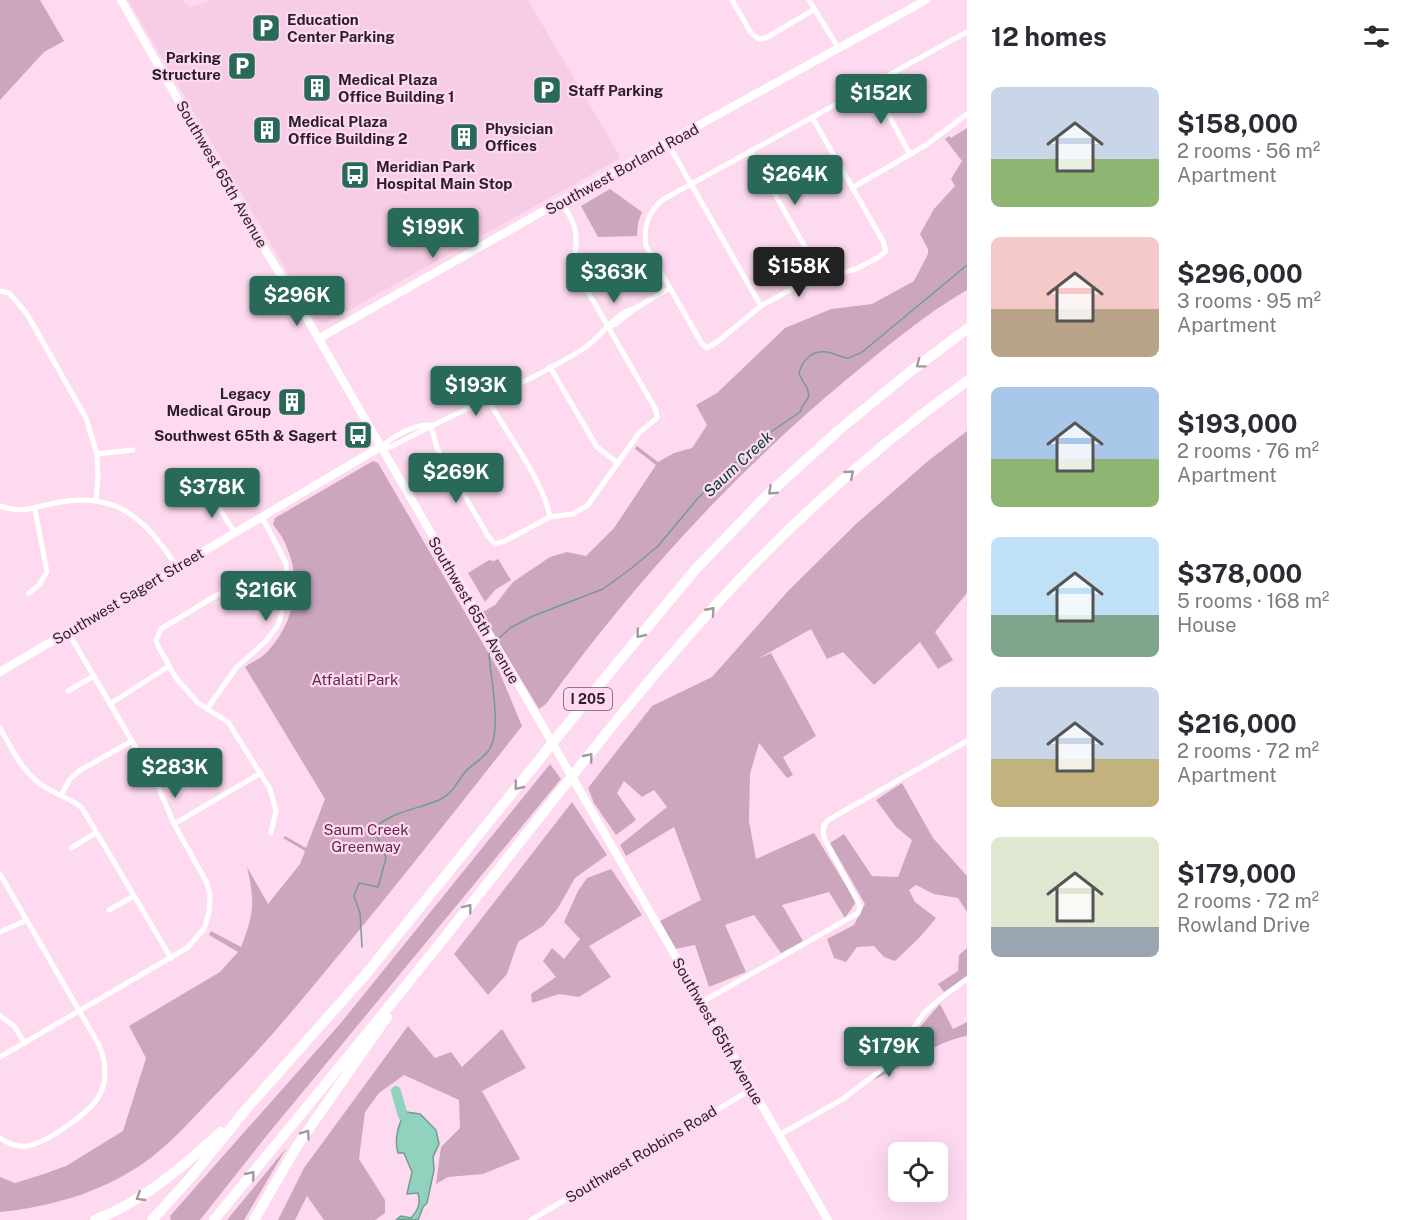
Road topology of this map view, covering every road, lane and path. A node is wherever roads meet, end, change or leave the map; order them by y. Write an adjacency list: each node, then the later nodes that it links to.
1 (121, 0): 23 (main road, Southwest 65th Avenue)
2 (732, 0): 5 (street)
3 (809, 0): 5 (street)
4 (926, 0): 7 (main road, Southwest Borland Road)
5 (814, 9): 7 (street)
6 (967, 32): 8 (street)
7 (839, 48): 11 (main road, Southwest Borland Road)
8 (872, 85): 10 (street); 13 (street)
9 (967, 114): 13 (street)
10 (812, 117): 12 (street); 15 (street)
11 (668, 144): 14 (street); 16 (main road, Southwest Borland Road)
12 (750, 151): 14 (street); 17 (street)
13 (910, 154): 15 (street)
14 (690, 185): 18 (street); 20 (street)
15 (852, 188): 17 (street)
16 (561, 201): 21 (street); 23 (main road, Southwest Borland Road)
17 (820, 273): 20 (street)
18 (670, 288): 20 (street); 21 (street, Southwest Sagert Street)
19 (0, 291): 30 (street)
20 (761, 306)
21 (607, 326): 24 (street, Southwest Sagert Street); 31 (street)
22 (967, 329): 74 (highway, I 205, one-way to 74)
23 (318, 339): 28 (main road, Southwest 65th Avenue)
24 (550, 367): 26 (street, Southwest Sagert Street); 31 (street)
25 (967, 381): 65 (highway, I 205, one-way to 25)
26 (487, 398): 27 (street, Southwest Sagert Street); 39 (street)
27 (431, 425): 28 (street, Southwest Sagert Street); 39 (street)
28 (380, 447): 38 (main road, Southwest Sagert Street); 68 (main road, Southwest 65th Avenue)
29 (133, 450): 30 (street)
30 (97, 454): 34 (street)
31 (618, 463): 39 (street)
32 (225, 483): 33 (street)
33 (209, 492): 35 (street); 40 (street)
34 (96, 500): 37 (street); 41 (street)
35 (194, 501)
36 (0, 506): 37 (street)
37 (35, 510): 43 (street)
38 (262, 517): 40 (main road, Southwest Sagert Street); 42 (street)
39 (550, 517)
40 (235, 533): 41 (main road, Southwest Sagert Street)
41 (177, 567): 44 (main road, Southwest Sagert Street)
42 (287, 587): 45 (street); 50 (street)
43 (29, 593)
44 (68, 632): 46 (main road, Southwest Sagert Street); 47 (street)
45 (169, 666): 49 (street); 50 (street)
46 (0, 672)
47 (94, 676): 48 (street); 49 (street)
48 (68, 691)
49 (110, 704): 52 (street)
50 (207, 709): 54 (street)
51 (0, 728): 55 (street)
52 (132, 741): 55 (street); 56 (street)
53 (967, 741): 68 (street)
54 (261, 773): 56 (street); 58 (street)
55 (61, 795): 57 (street)
56 (174, 824): 66 (street)
57 (96, 833): 59 (street); 61 (street)
58 (271, 833)
59 (71, 848)
60 (0, 874): 63 (street)
61 (134, 896): 62 (street); 66 (street)
62 (109, 910)
63 (27, 920): 64 (street); 69 (street)
64 (0, 932)
65 (432, 954): 79 (highway, one-way to 65); 80 (highway, one-way to 65)
66 (171, 958): 69 (street)
67 (967, 980): 75 (street)
68 (702, 1002): 73 (main road, Southwest 65th Avenue)
69 (79, 1011): 71 (street); 76 (street)
70 (0, 1016): 71 (street)
71 (24, 1042): 72 (street)
72 (0, 1057)
73 (752, 1089): 75 (main road, Southwest 65th Avenue); 81 (street, Southwest Robbins Road)
74 (248, 1107): 77 (highway, one-way to 77); 78 (highway)
75 (779, 1135): 82 (main road, Southwest 65th Avenue)
76 (0, 1138)
77 (94, 1220)
78 (152, 1220)
79 (214, 1220)
80 (254, 1220)
81 (531, 1220)
82 (828, 1220)

